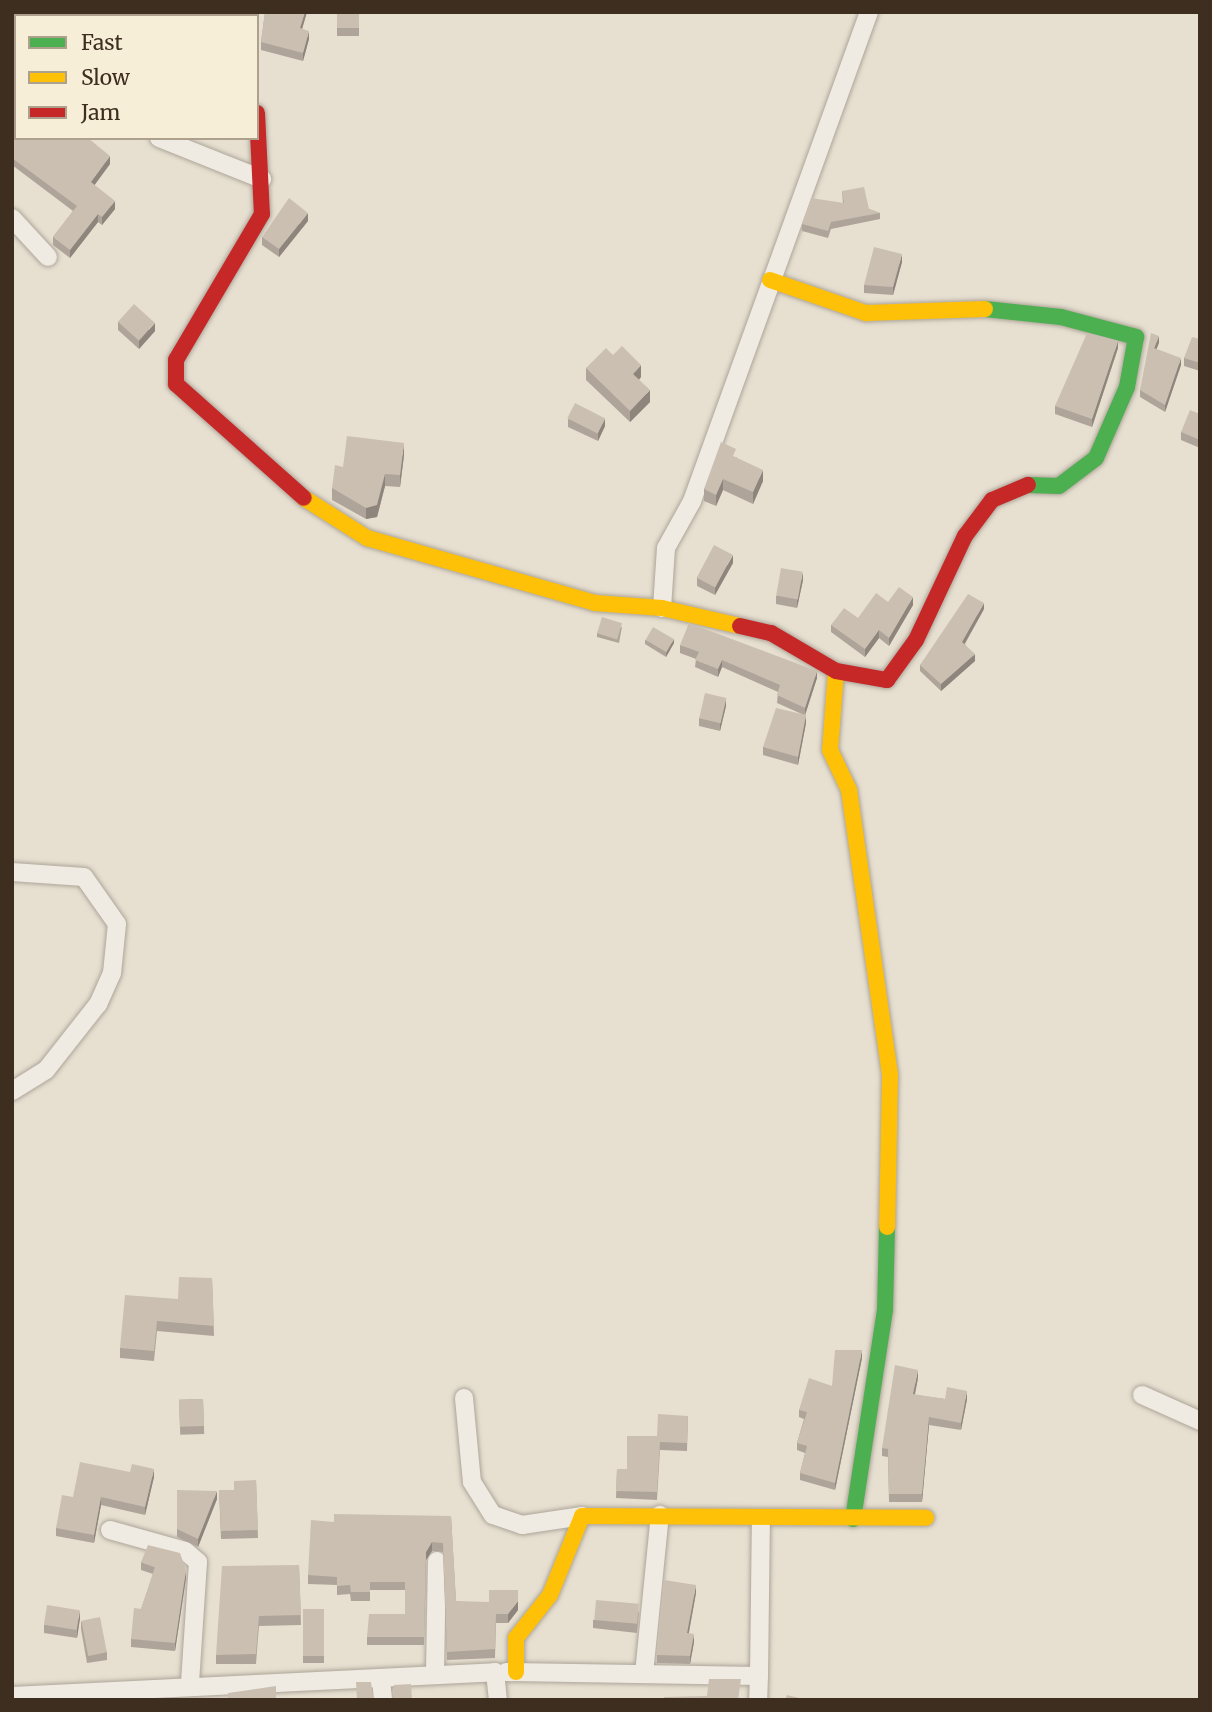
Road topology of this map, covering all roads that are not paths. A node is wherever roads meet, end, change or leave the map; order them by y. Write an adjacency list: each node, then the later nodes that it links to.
1 (869, 12): 7 (street)
2 (259, 139): 4 (street)
3 (164, 140): 4 (street)
4 (262, 179): 8 (street)
5 (12, 218): 6 (street)
6 (48, 257)
7 (771, 280): 8 (street); 9 (street)
8 (662, 608): 9 (street)
9 (836, 671): 19 (street)
10 (12, 872): 11 (street)
11 (12, 1091)
12 (1142, 1395): 14 (street)
13 (464, 1398): 16 (street)
14 (1200, 1421)
15 (660, 1515): 16 (street); 17 (street); 25 (street)
16 (582, 1516): 24 (street)
17 (761, 1518): 19 (street); 26 (street)
18 (926, 1518): 19 (street)
19 (853, 1519)
20 (110, 1530): 28 (street)
21 (437, 1561): 22 (street)
22 (435, 1672): 23 (street); 27 (street)
23 (495, 1672): 24 (street); 32 (street)
24 (516, 1672): 25 (street)
25 (644, 1674): 26 (street)
26 (759, 1676): 33 (street)
27 (381, 1680): 28 (street); 31 (street)
28 (190, 1682): 29 (street)
29 (63, 1694): 30 (street)
30 (12, 1696)
31 (383, 1700)
32 (498, 1700)
33 (758, 1700)

